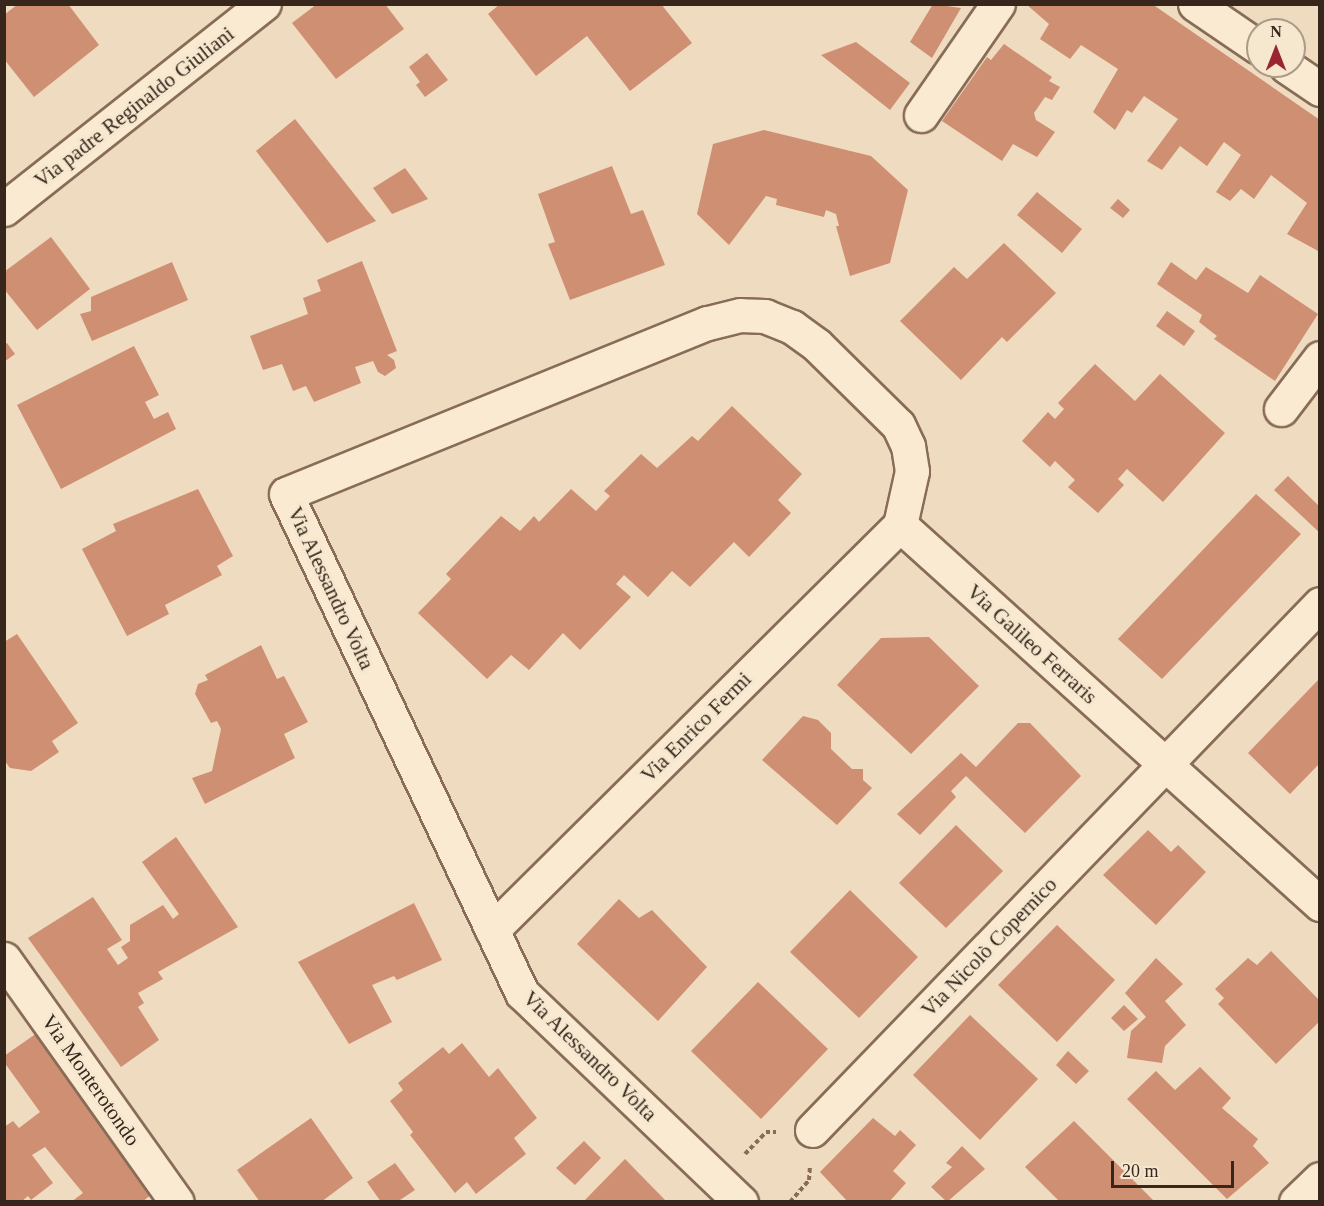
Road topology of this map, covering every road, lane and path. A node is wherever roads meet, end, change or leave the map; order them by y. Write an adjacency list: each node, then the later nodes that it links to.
1 (264, 4): 8 (street, Via padre Reginaldo Giuliani)
2 (998, 4): 7 (street)
3 (1195, 4): 4 (street)
4 (1246, 39)
5 (1304, 78): 6 (street)
6 (1320, 89)
7 (921, 115)
8 (4, 209)
9 (1320, 358): 10 (street)
10 (1281, 409)
11 (900, 525): 13 (street, Via Galileo Ferraris); 15 (street, Via Enrico Fermi); 15 (street, Via Alessandro Volta)
12 (1320, 604): 13 (street)
13 (1165, 764): 14 (street, Via Galileo Ferraris); 17 (street, Via Nicolò Copernico)
14 (1320, 904)
15 (492, 930): 20 (street, Via Alessandro Volta)
16 (4, 959): 19 (street, Via Monterotondo)
17 (812, 1130)
18 (1320, 1179): 21 (street)
19 (177, 1202)
20 (741, 1202)
21 (1296, 1202)

